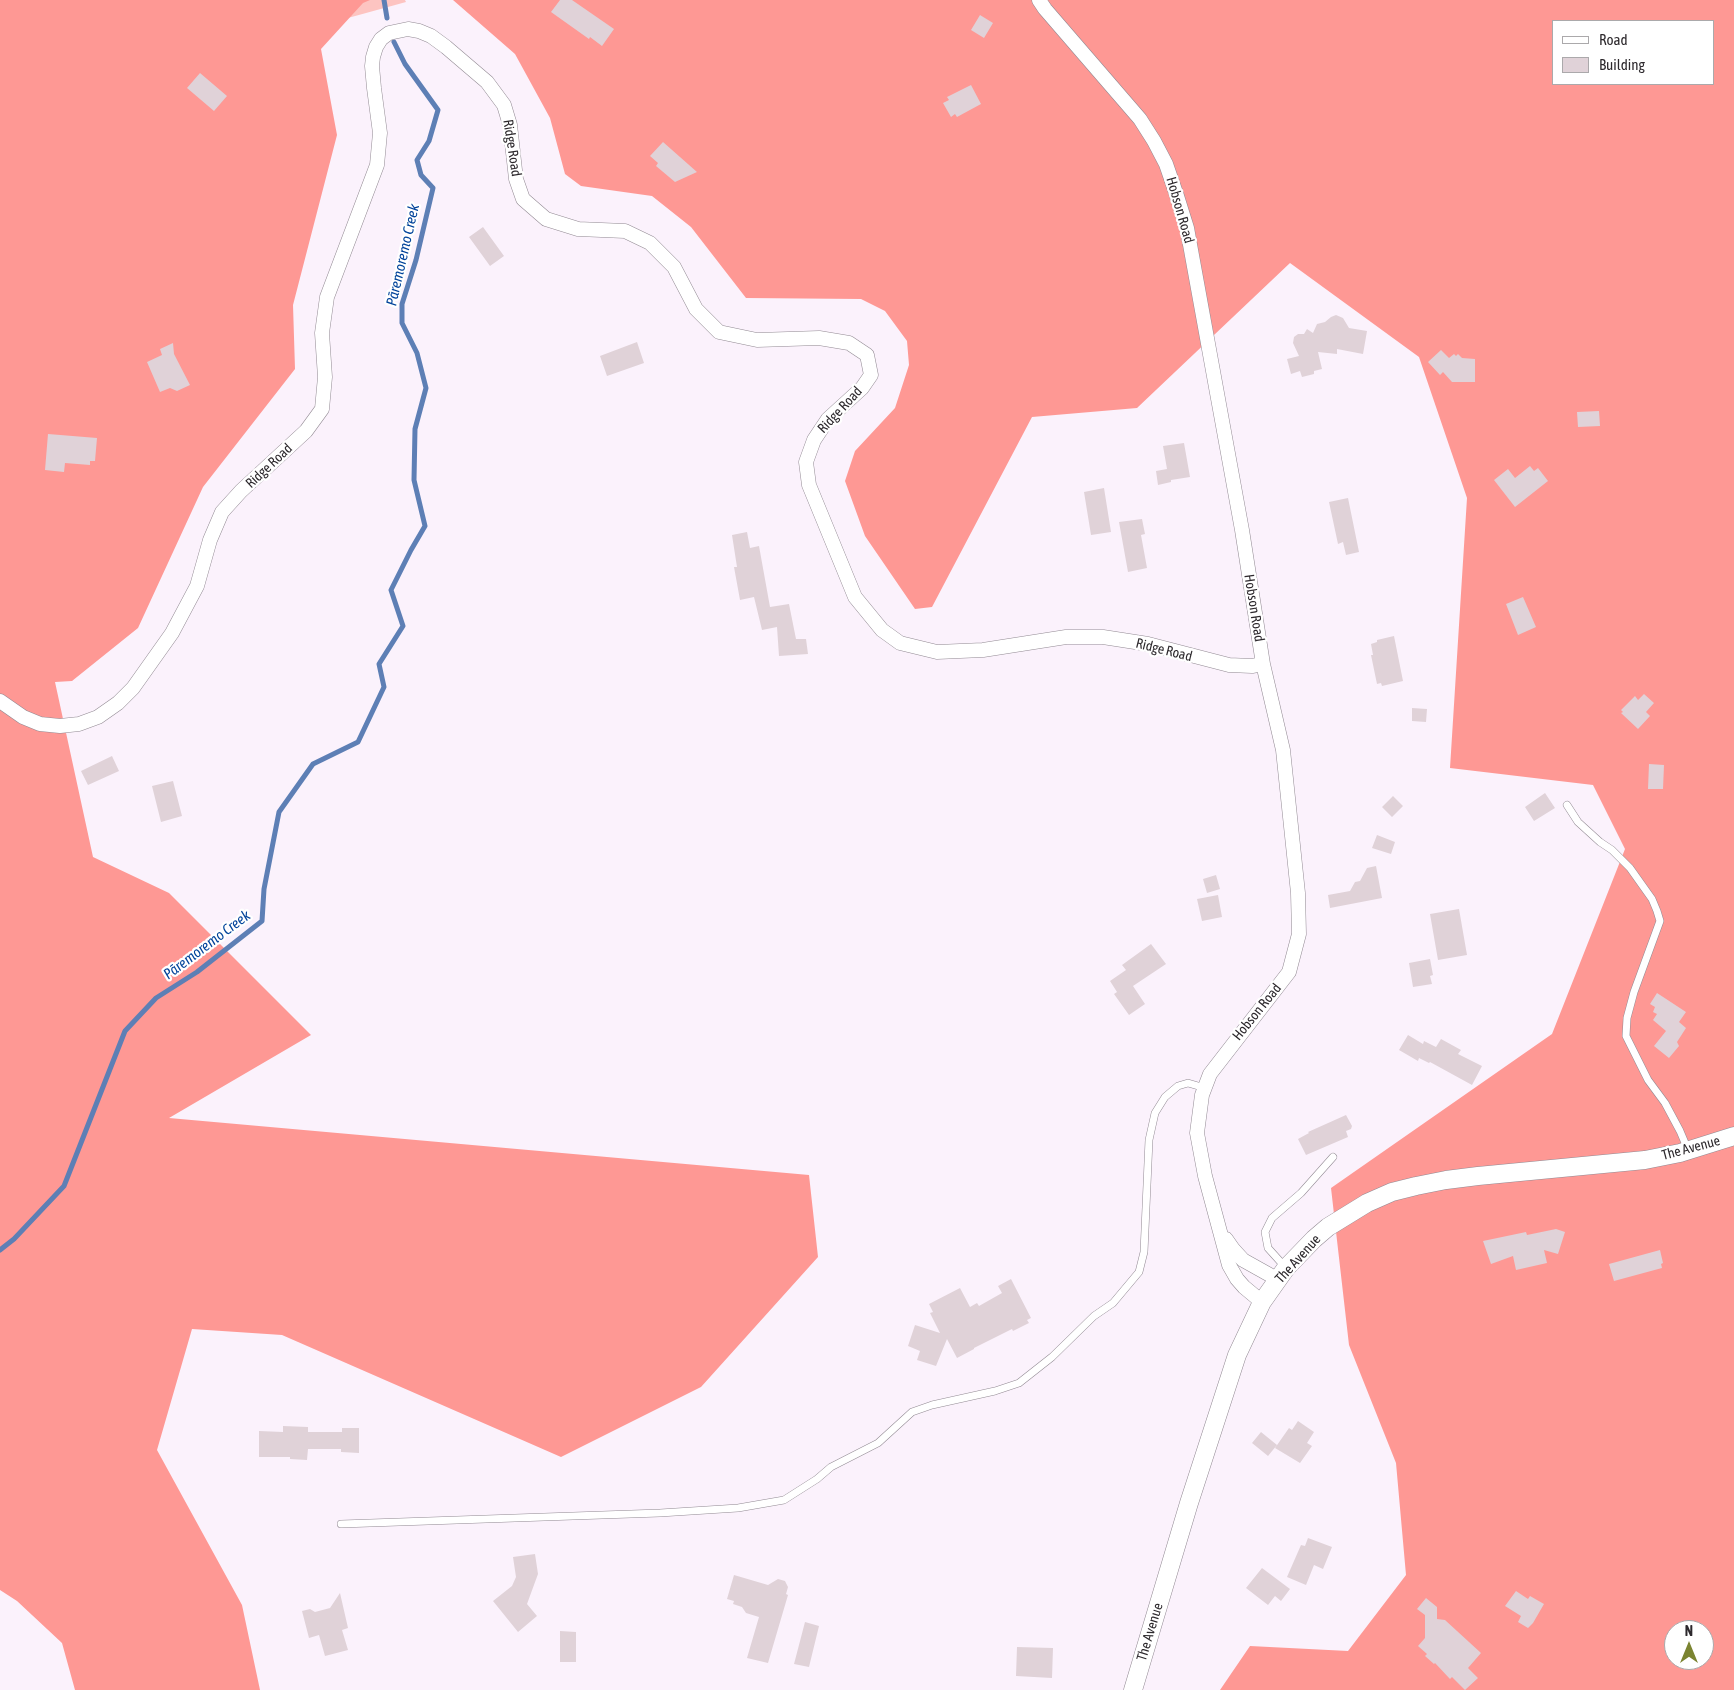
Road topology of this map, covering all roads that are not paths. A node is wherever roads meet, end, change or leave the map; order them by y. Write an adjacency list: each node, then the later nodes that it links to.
1 (1039, 0): 2 (street, Hobson Road)
2 (1263, 664): 3 (street, Ridge Road); 5 (street, Hobson Road)
3 (0, 701)
4 (1566, 805): 7 (lane)
5 (1205, 1088): 9 (street, Hobson Road); 12 (lane)
6 (1734, 1136): 7 (street, The Avenue)
7 (1688, 1151): 10 (street, The Avenue)
8 (1333, 1157): 10 (lane)
9 (1221, 1233): 10 (street, Hobson Road); 11 (street, Hobson Road)
10 (1282, 1274): 11 (street, The Avenue)
11 (1262, 1302): 13 (street, The Avenue)
12 (341, 1524)
13 (1133, 1690)

